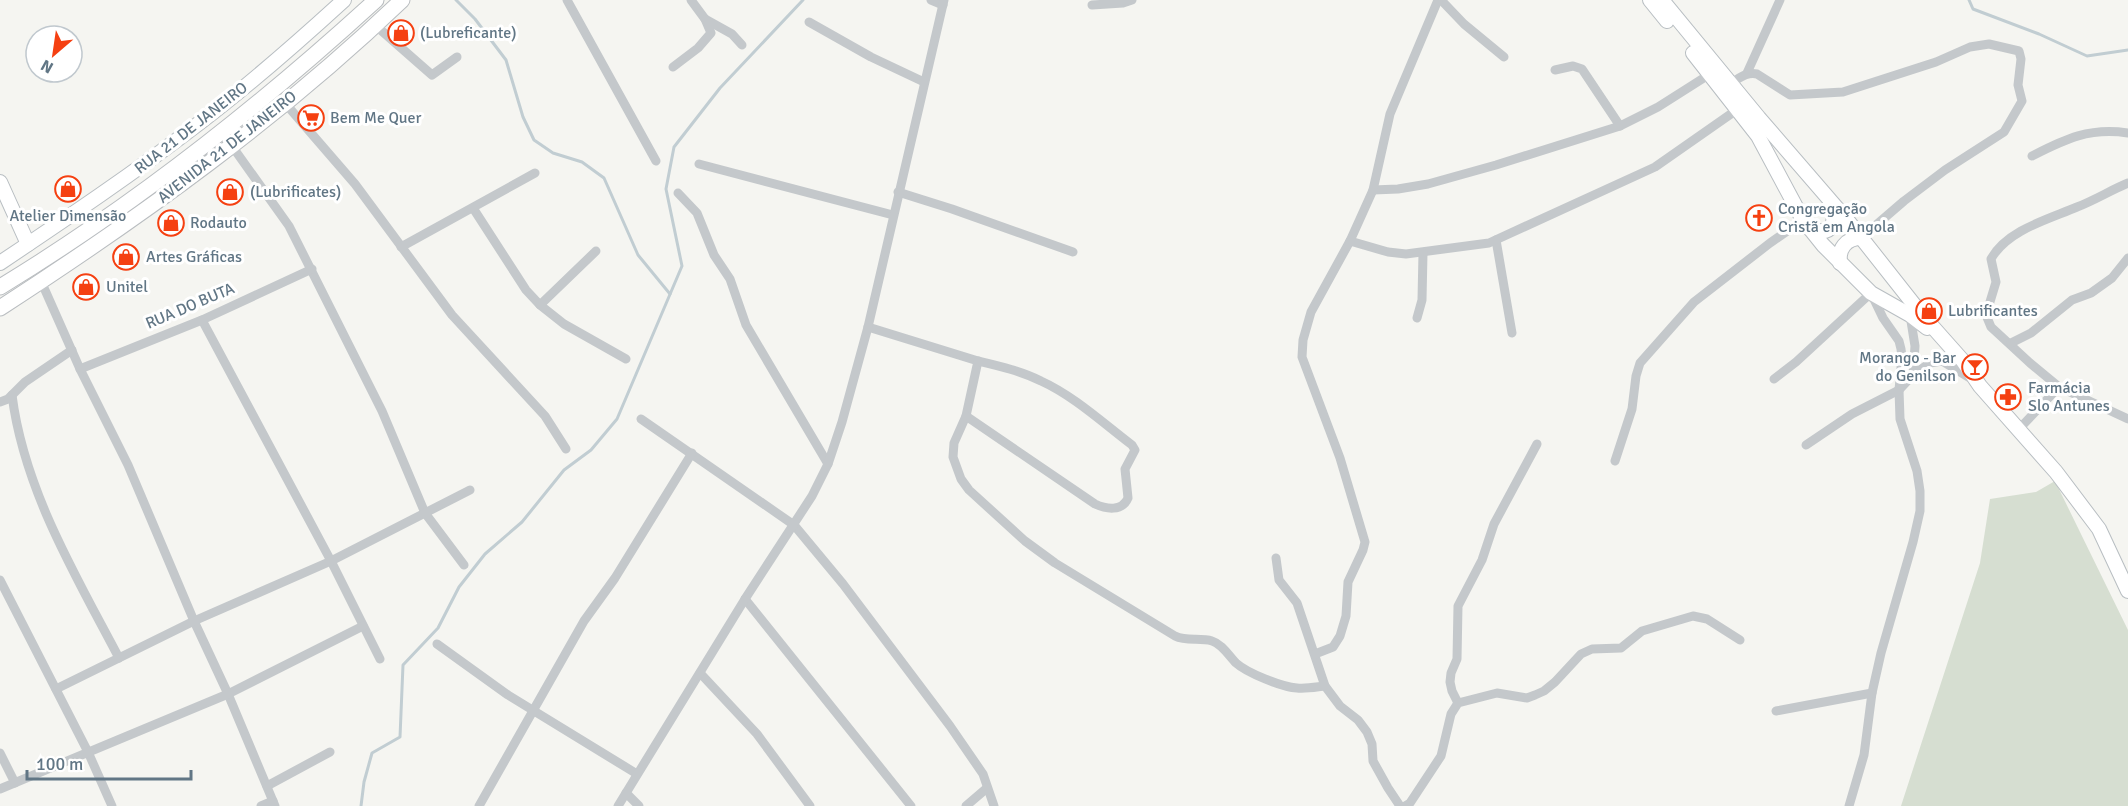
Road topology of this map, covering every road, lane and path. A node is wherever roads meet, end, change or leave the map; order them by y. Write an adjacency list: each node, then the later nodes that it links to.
1 (344, 0): 47 (street, RUA 21 DE JANEIRO)
2 (376, 0): 57 (main road, AVENIDA 21 DE JANEIRO)
3 (402, 0): 16 (main road, AVENIDA 21 DE JANEIRO)
4 (567, 0): 32 (street)
5 (691, 0): 14 (street)
6 (931, 0): 12 (street)
7 (1132, 0): 13 (street)
8 (1440, 0): 19 (street); 37 (street)
9 (1650, 0): 23 (street)
10 (1662, 0): 25 (street)
11 (1780, 0): 22 (street)
12 (943, 2): 24 (street)
13 (1092, 5)
14 (705, 19): 17 (street); 20 (street)
15 (809, 22): 24 (street)
16 (375, 25): 18 (street); 26 (main road, AVENIDA 21 DE JANEIRO)
17 (742, 45)
18 (457, 57)
19 (1504, 57)
20 (673, 67)
21 (1555, 69): 28 (street)
22 (1747, 73): 25 (street); 44 (street)
23 (1710, 74): 27 (street); 28 (street)
24 (924, 82): 38 (street)
25 (1731, 83): 40 (street)
26 (285, 103): 30 (main road, AVENIDA 21 DE JANEIRO); 48 (street)
27 (1738, 109): 43 (street); 45 (street)
28 (1620, 126): 37 (street)
29 (2128, 133): 31 (street)
30 (232, 146): 55 (street); 56 (main road, AVENIDA 21 DE JANEIRO)
31 (2032, 156)
32 (656, 161)
33 (699, 164): 42 (street)
34 (535, 173): 41 (street)
35 (0, 182): 47 (street)
36 (2128, 183): 68 (street)
37 (1373, 190): 46 (street)
38 (898, 192): 42 (street); 50 (street)
39 (678, 193): 89 (street)
40 (1828, 199): 43 (street); 44 (street)
41 (473, 208): 48 (street); 60 (street)
42 (893, 215): 65 (street)
43 (1806, 225): 54 (street); 88 (street)
44 (1861, 238): 54 (street); 58 (street)
45 (1496, 240): 51 (street); 66 (street)
46 (1350, 241): 51 (street); 103 (street)
47 (28, 244): 53 (street, RUA 21 DE JANEIRO)
48 (401, 247): 86 (street)
49 (596, 251): 60 (street)
50 (1072, 252)
51 (1423, 253): 63 (street)
52 (2128, 258): 68 (street)
53 (0, 263)
54 (1840, 263): 59 (street)
55 (312, 269): 64 (street, RUA DO BUTA); 91 (street)
56 (41, 281): 61 (main road); 69 (street)
57 (0, 287)
58 (1902, 289): 62 (street); 67 (street)
59 (1871, 293): 62 (street); 74 (street); 77 (street)
60 (540, 305): 70 (street)
61 (0, 308)
62 (1910, 315): 67 (street); 73 (street)
63 (1417, 318)
64 (202, 320): 72 (street, RUA DO BUTA); 94 (street)
65 (868, 327): 71 (street); 89 (street)
66 (1512, 333)
67 (1946, 342): 75 (street)
68 (2011, 343): 76 (street)
69 (72, 350): 72 (street); 78 (street)
70 (626, 359)
71 (978, 361): 80 (street); 80 (street)
72 (80, 369): 99 (street)
73 (1912, 375): 75 (street); 77 (street)
74 (1774, 379)
75 (1978, 382): 83 (street)
76 (2059, 387): 82 (street); 83 (street)
77 (1899, 390): 85 (street); 109 (street)
78 (12, 395): 79 (street); 104 (street)
79 (0, 402)
80 (966, 416): 107 (street)
81 (641, 418): 87 (street)
82 (2128, 419)
83 (2018, 430): 97 (street)
84 (1537, 444): 111 (street)
85 (1806, 445)
86 (566, 449)
87 (692, 453): 92 (street); 112 (street)
88 (1615, 461)
89 (828, 464): 92 (street)
90 (470, 490): 91 (street)
91 (425, 513): 94 (street); 95 (street)
92 (794, 525): 98 (street); 120 (street)
93 (1276, 558): 103 (street)
94 (331, 561): 99 (street); 100 (street)
95 (464, 565)
96 (0, 580): 108 (street)
97 (2128, 591)
98 (745, 599): 106 (street); 130 (street)
99 (194, 621): 104 (street); 110 (street)
100 (363, 626): 105 (street); 110 (street)
101 (1740, 640): 111 (street)
102 (437, 644): 112 (street)
103 (1315, 654): 107 (street)
104 (119, 658): 108 (street)
105 (380, 659)
106 (700, 674): 117 (street); 129 (street)
107 (1325, 686): 133 (street)
108 (56, 689): 114 (street)
109 (1872, 693): 113 (street); 135 (street)
110 (228, 694): 114 (street); 119 (street)
111 (1458, 703): 134 (street)
112 (533, 710): 117 (street); 126 (street)
113 (1776, 711)
114 (88, 752): 118 (street); 124 (street)
115 (330, 752): 119 (street)
116 (0, 753): 118 (street)
117 (637, 774): 122 (street)
118 (15, 783): 121 (street)
119 (267, 786): 123 (street)
120 (987, 788): 131 (street); 132 (street)
121 (0, 789)
122 (626, 793): 127 (street); 128 (street)
123 (274, 803): 125 (street)
124 (112, 806)
125 (261, 806)
126 (479, 806)
127 (618, 806)
128 (639, 806)
129 (810, 806)
130 (911, 806)
131 (966, 806)
132 (994, 806)
133 (1400, 806)
134 (1405, 806)
135 (1849, 806)

